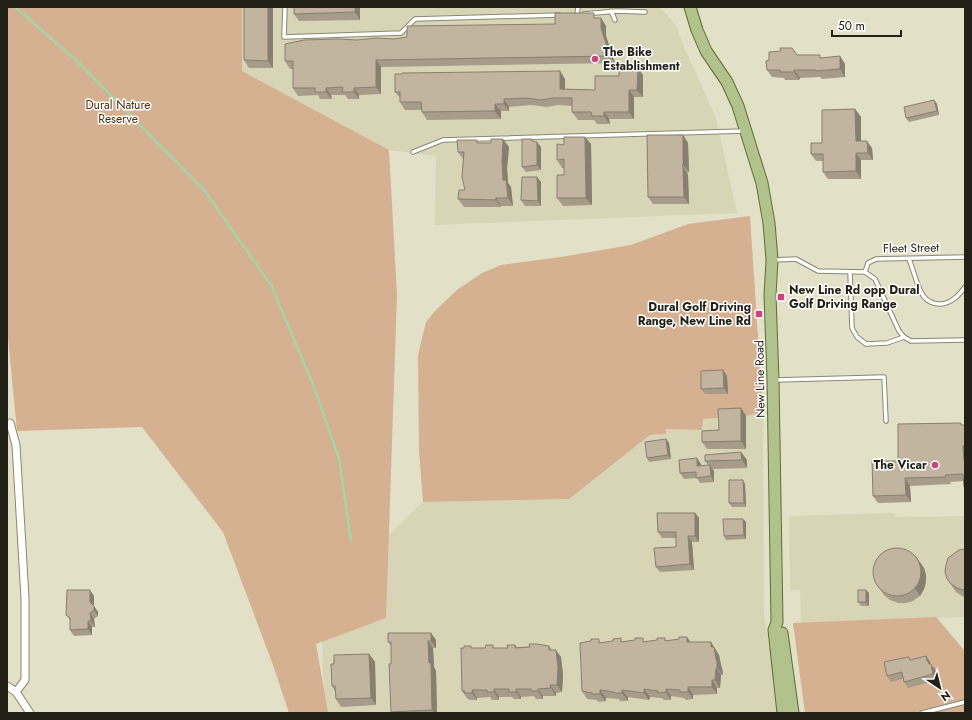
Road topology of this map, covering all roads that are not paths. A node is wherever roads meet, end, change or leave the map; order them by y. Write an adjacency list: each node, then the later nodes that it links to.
1 (285, 7): 6 (lane)
2 (578, 7): 8 (lane)
3 (690, 7): 10 (main road, New Line Road)
4 (611, 11): 5 (lane); 8 (lane); 9 (lane)
5 (645, 12)
6 (562, 15)
7 (570, 15): 8 (lane)
8 (577, 15)
9 (615, 20)
10 (746, 131): 11 (lane); 14 (main road, New Line Road)
11 (413, 152)
12 (965, 256): 13 (lane, Fleet Street)
13 (910, 259): 16 (lane, Fleet Street); 17 (lane)
14 (772, 260): 15 (lane); 20 (main road, New Line Road)
15 (850, 272): 16 (lane); 18 (lane)
16 (865, 272): 18 (lane)
17 (965, 287)
18 (904, 337): 19 (lane)
19 (965, 340)
20 (774, 380): 21 (lane); 23 (main road, New Line Road)
21 (886, 421)
22 (10, 423): 25 (street)
23 (777, 622): 28 (main road, New Line Road); 29 (main road, New Line Road)
24 (7, 686): 25 (street)
25 (16, 692): 27 (street)
26 (965, 702): 30 (lane)
27 (30, 713)
28 (783, 713)
29 (793, 713)
30 (922, 713)

